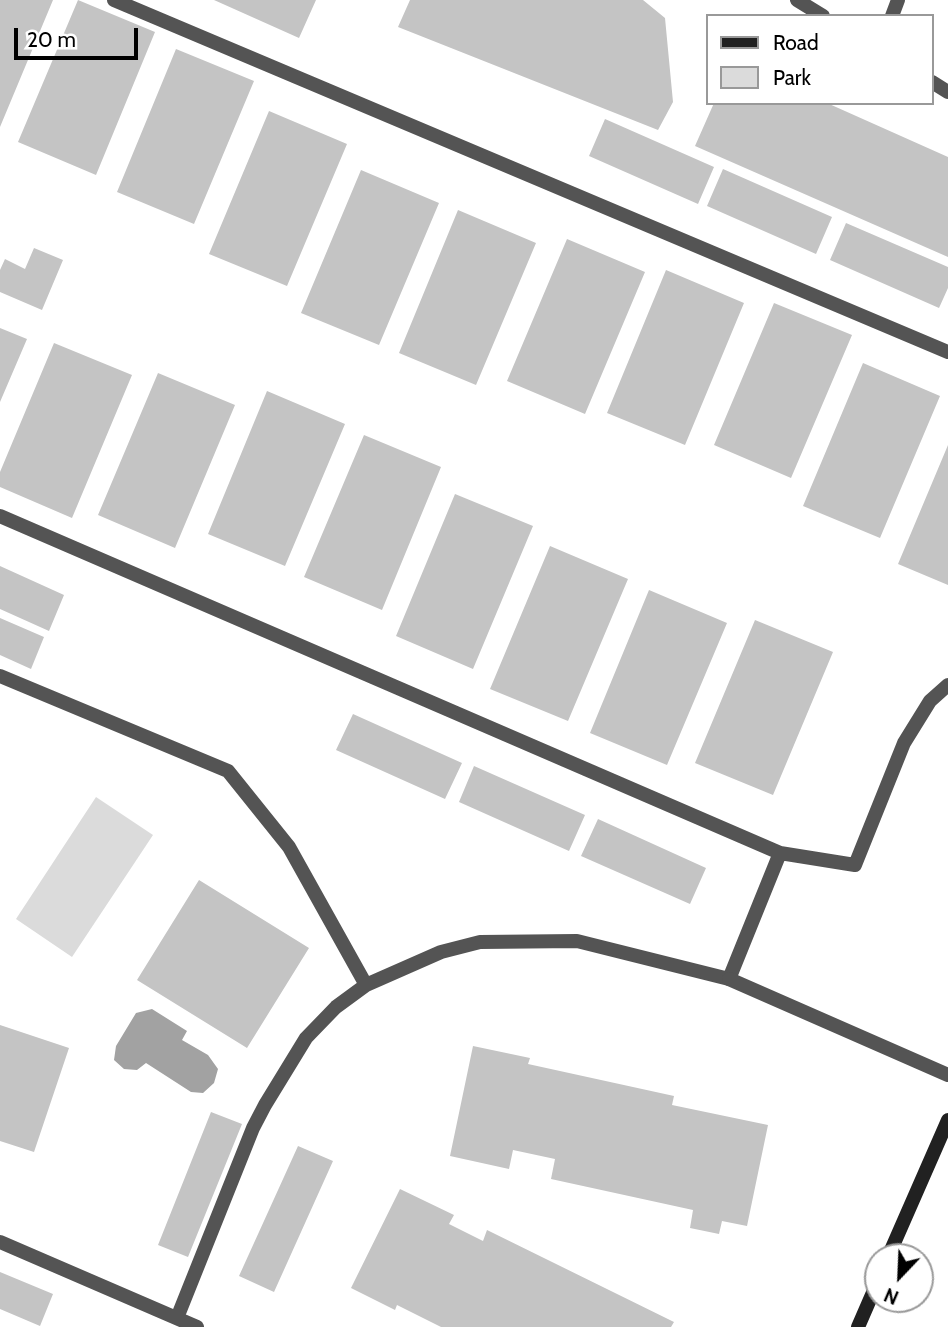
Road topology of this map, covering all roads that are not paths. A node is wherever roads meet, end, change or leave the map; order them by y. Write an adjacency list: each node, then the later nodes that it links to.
1 (114, 0): 4 (street)
2 (797, 0): 3 (street)
3 (820, 14)
4 (948, 352)
5 (0, 516): 8 (street)
6 (0, 676): 10 (street)
7 (948, 685): 8 (street)
8 (780, 853): 9 (street)
9 (729, 979): 10 (street); 11 (street)
10 (366, 985): 15 (street)
11 (948, 1075)
12 (948, 1121): 14 (main road)
13 (0, 1242): 15 (street)
14 (894, 1243)
15 (177, 1318): 16 (street)
16 (197, 1327)

